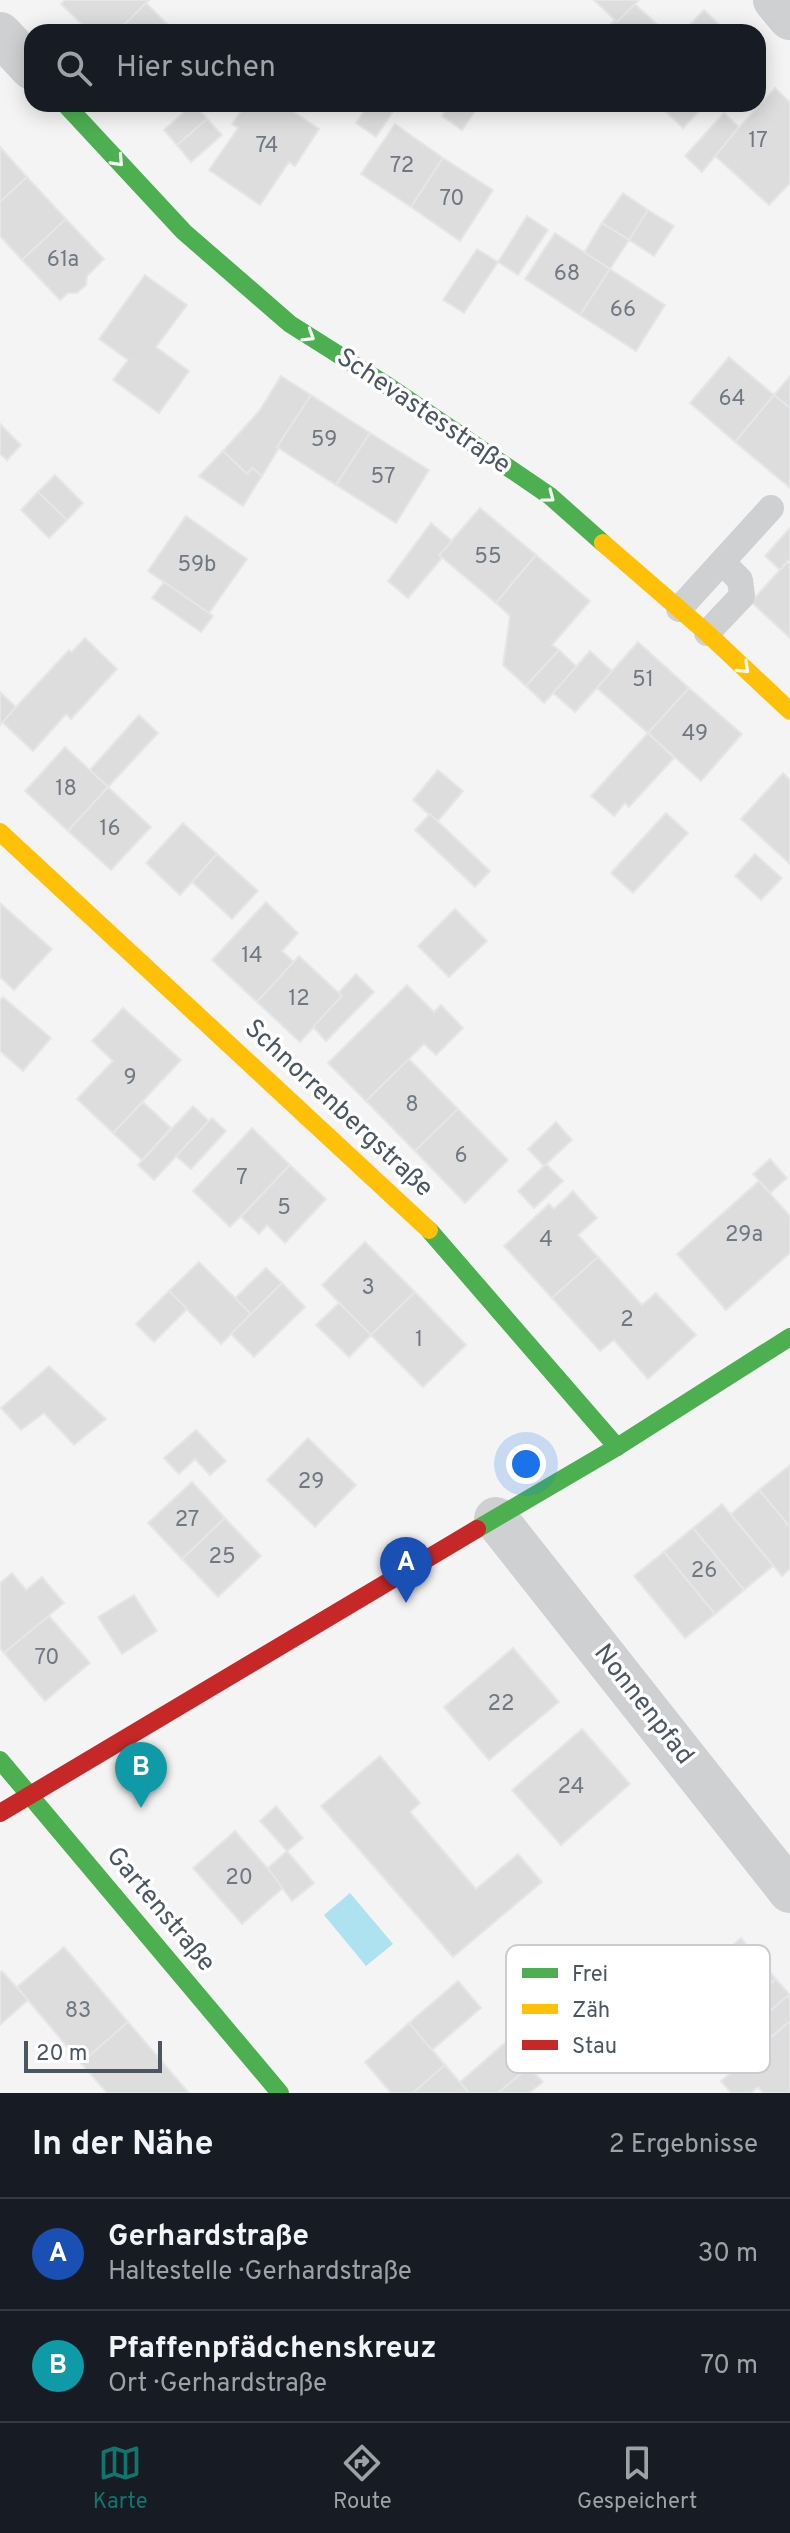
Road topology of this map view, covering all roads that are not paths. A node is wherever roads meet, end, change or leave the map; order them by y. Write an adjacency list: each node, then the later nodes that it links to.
1 (775, 0): 2 (street)
2 (790, 18)
3 (0, 34): 4 (street)
4 (24, 60)
5 (72, 112): 8 (street, Schevastesstraße, one-way to 8)
6 (771, 508): 7 (lane)
7 (722, 562): 8 (lane); 9 (lane)
8 (679, 609): 9 (street, Schevastesstraße)
9 (707, 633): 10 (street, Schevastesstraße, one-way to 10)
10 (790, 711)
11 (0, 832): 13 (street, Schnorrenbergstraße)
12 (790, 1337): 13 (street)
13 (617, 1447): 14 (street)
14 (496, 1519): 16 (street); 18 (street, Nonnenpfad)
15 (0, 1760): 16 (street, Gartenstraße)
16 (28, 1794): 17 (street); 19 (street, Gartenstraße)
17 (0, 1813)
18 (790, 1891)
19 (280, 2093)

